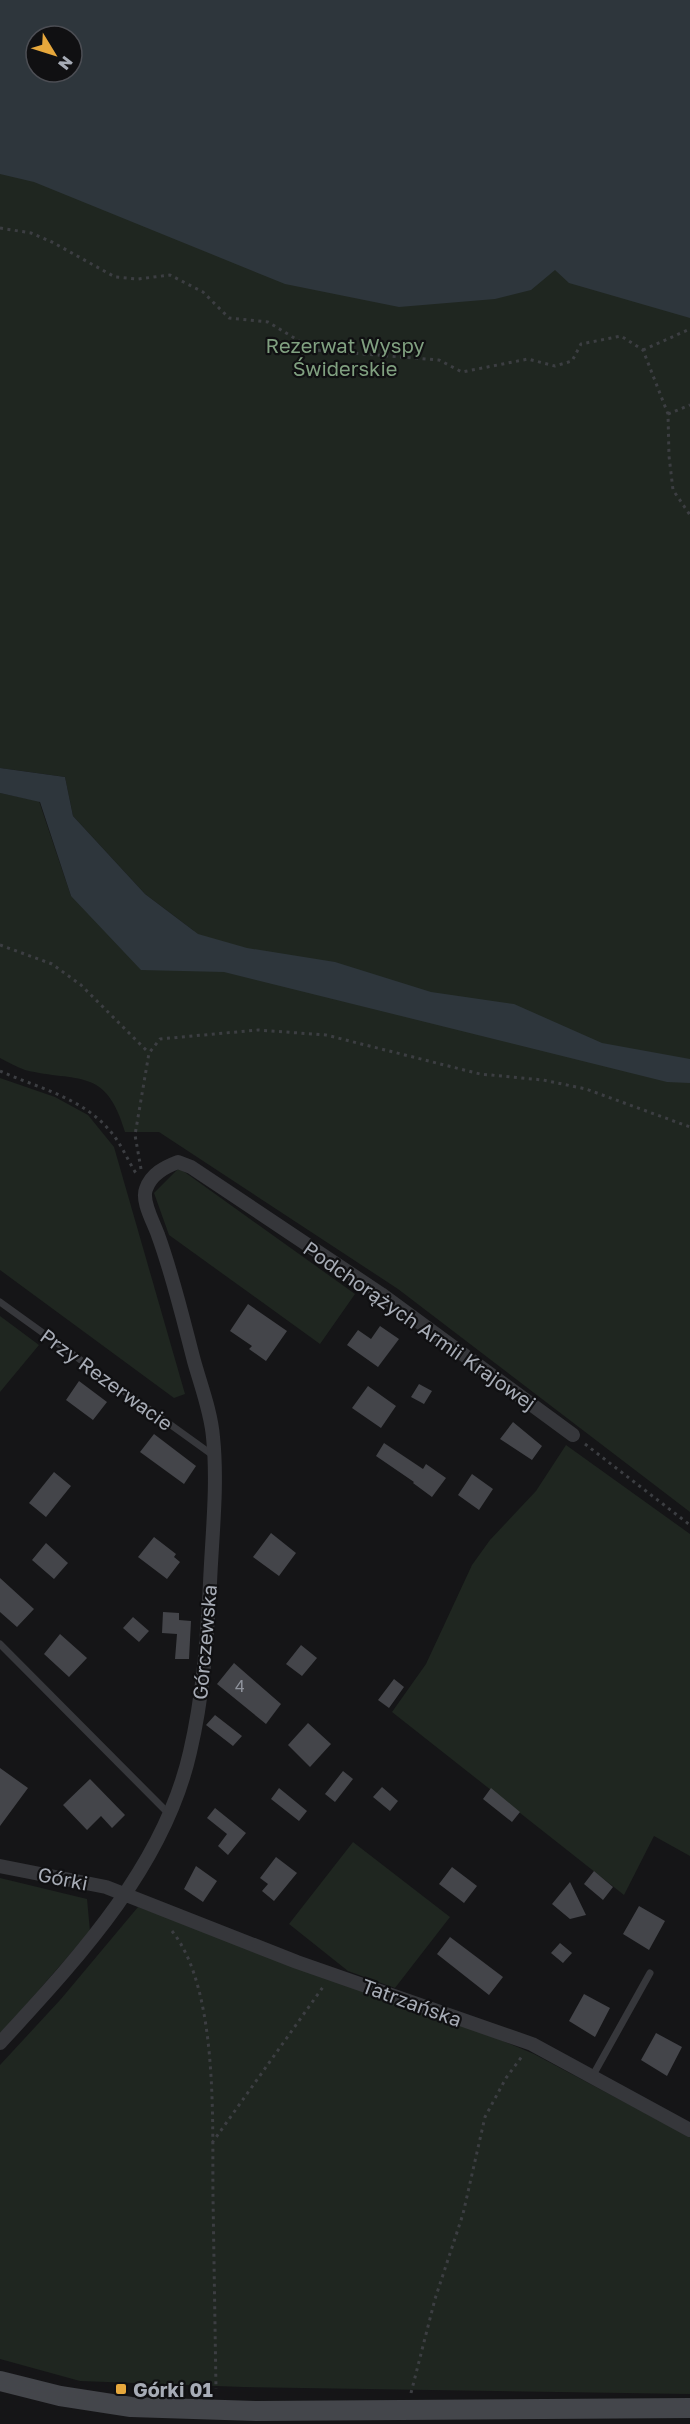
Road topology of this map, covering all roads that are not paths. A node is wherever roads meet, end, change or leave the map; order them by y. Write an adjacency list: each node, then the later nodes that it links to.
1 (145, 1190): 3 (street, Podchorążych Armii Krajowej); 4 (street, Górczewska)
2 (0, 1302): 4 (lane, Przy Rezerwacie)
3 (573, 1435)
4 (214, 1456): 6 (street, Górczewska)
5 (0, 1644): 6 (lane)
6 (169, 1814): 8 (street, Górczewska)
7 (0, 1866): 8 (street, Górki)
8 (125, 1894): 10 (street, Górczewska); 11 (street, Tatrzańska)
9 (650, 1973): 11 (lane)
10 (0, 2043)
11 (592, 2077): 12 (street, Tatrzańska)
12 (690, 2130)
13 (0, 2381): 14 (main road)
14 (690, 2408)

